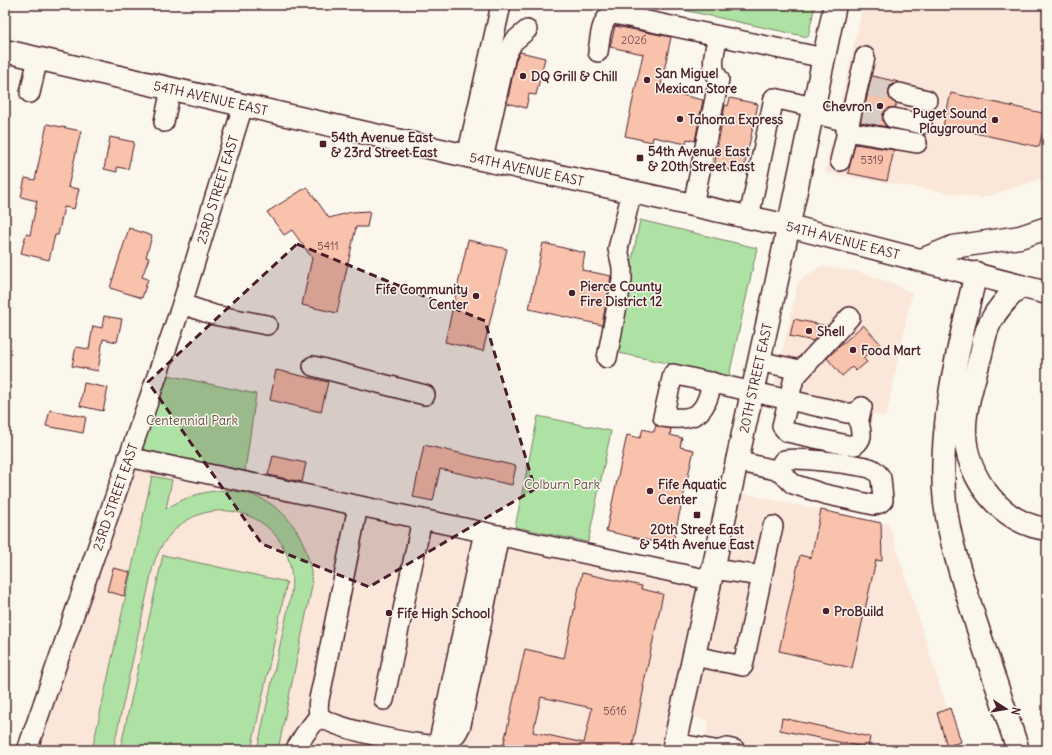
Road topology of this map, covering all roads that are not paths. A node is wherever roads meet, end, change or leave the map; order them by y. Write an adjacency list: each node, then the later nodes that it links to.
1 (501, 5): 21 (street)
2 (835, 5): 9 (main road, 20TH STREET EAST)
3 (527, 30): 21 (street)
4 (718, 36): 6 (street); 9 (street); 24 (street)
5 (5, 51): 8 (main road, 54TH AVENUE EAST)
6 (598, 52)
7 (865, 57): 17 (street)
8 (38, 58): 10 (main road, 54TH AVENUE EAST); 11 (street)
9 (824, 58): 15 (main road, 20TH STREET EAST)
10 (171, 89): 14 (main road, 54TH AVENUE EAST); 18 (street)
11 (30, 93)
12 (899, 93): 13 (street)
13 (927, 100)
14 (243, 106): 21 (main road, 54TH AVENUE EAST); 32 (street, 23RD STREET EAST)
15 (813, 110): 17 (street); 25 (street); 26 (main road, 20TH STREET EAST)
16 (893, 118): 19 (street)
17 (852, 119): 20 (street); 22 (street)
18 (164, 122)
19 (922, 124)
20 (917, 144)
21 (475, 158): 23 (main road, 54TH AVENUE EAST)
22 (840, 161)
23 (632, 192): 24 (main road, 54TH AVENUE EAST); 35 (street)
24 (693, 205): 25 (main road, 54TH AVENUE EAST)
25 (749, 217): 26 (main road, 54TH AVENUE EAST)
26 (789, 226): 28 (main road, 54TH AVENUE EAST); 36 (main road, 20TH STREET EAST)
27 (1047, 228): 28 (main road)
28 (924, 260): 29 (main road, 54TH AVENUE EAST)
29 (976, 273): 30 (main road, 54TH AVENUE EAST); 62 (main road)
30 (1020, 286): 31 (main road, 54TH AVENUE EAST); 49 (main road)
31 (1047, 292)
32 (182, 304): 34 (street); 43 (street, 23RD STREET EAST)
33 (850, 317): 38 (street)
34 (267, 325)
35 (606, 358)
36 (758, 361): 38 (street); 40 (main road, 20TH STREET EAST)
37 (313, 366): 41 (street)
38 (800, 370): 42 (street)
39 (712, 382): 39 (street); 40 (street)
40 (752, 391): 42 (street); 44 (main road, 20TH STREET EAST)
41 (425, 395)
42 (788, 399): 42 (street)
43 (128, 457): 46 (street); 57 (street, 23RD STREET EAST)
44 (736, 461): 45 (street); 51 (main road, 20TH STREET EAST)
45 (780, 471): 45 (street)
46 (358, 506): 47 (street); 55 (street)
47 (422, 519): 50 (street); 54 (street)
48 (773, 526): 52 (street)
49 (1047, 529)
50 (492, 534): 51 (street); 55 (street)
51 (712, 575): 52 (street); 53 (main road, 20TH STREET EAST)
52 (762, 576): 53 (street)
53 (694, 656): 56 (main road, 20TH STREET EAST)
54 (384, 700)
55 (320, 716): 58 (street)
56 (674, 746): 59 (street)
57 (27, 750)
58 (295, 750)
59 (715, 750)
60 (720, 750): 61 (street)
61 (735, 750)
62 (1018, 750)

